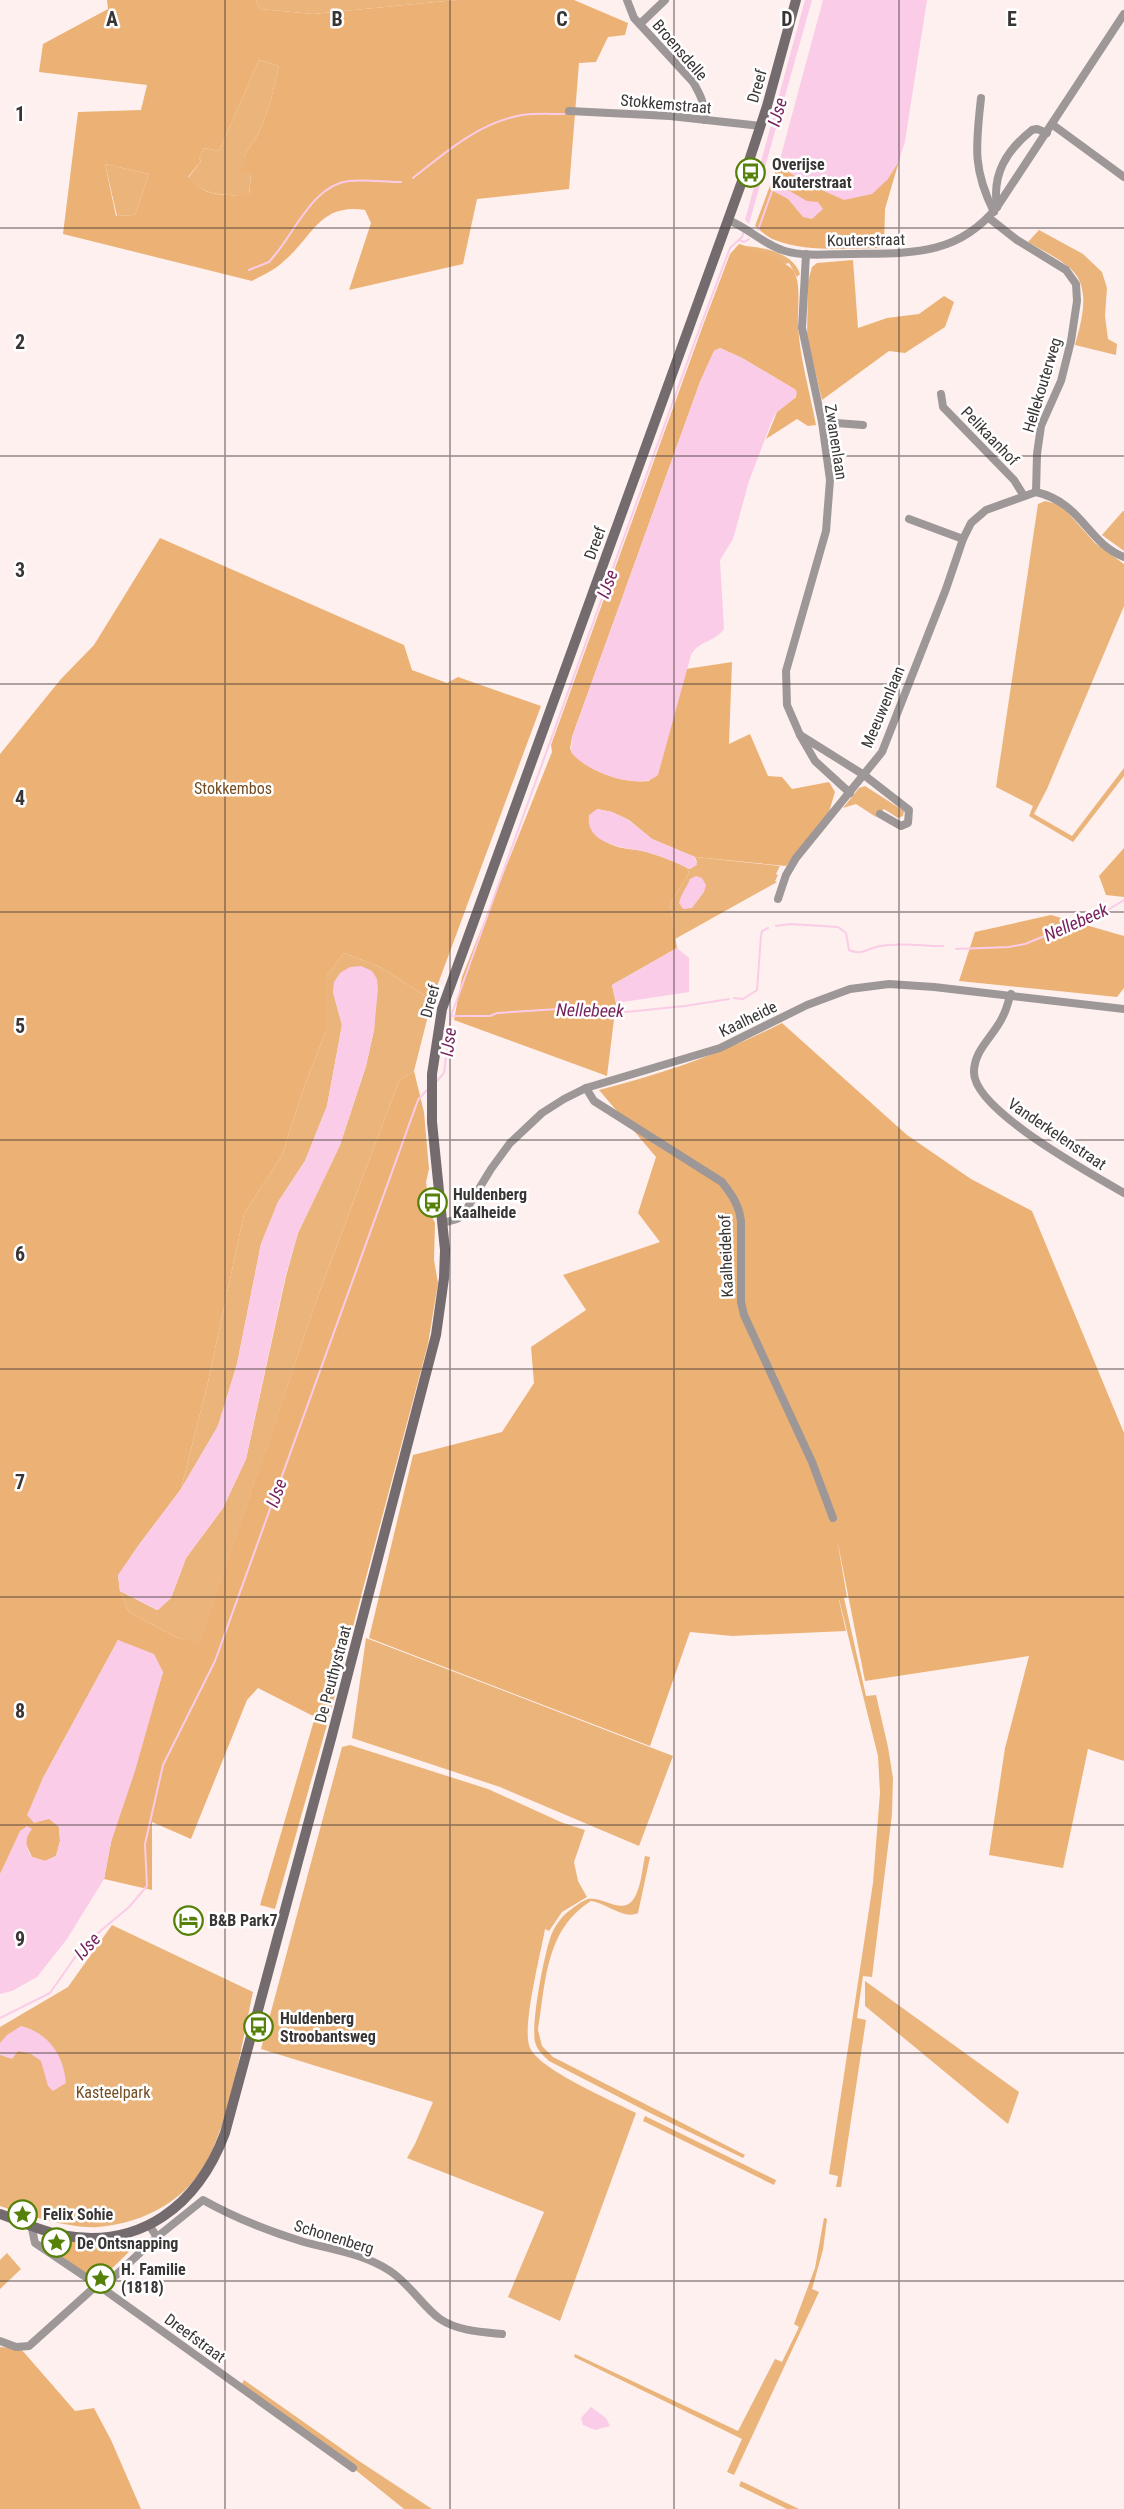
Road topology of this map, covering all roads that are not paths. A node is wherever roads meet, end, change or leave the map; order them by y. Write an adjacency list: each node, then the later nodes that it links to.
1 (627, 0): 5 (street, Broensdelle)
2 (665, 0): 5 (street)
3 (796, 0): 10 (main road, Dreef)
4 (1124, 14): 9 (street, Kouterstraat)
5 (639, 24): 8 (street, Broensdelle)
6 (981, 98): 13 (street)
7 (569, 111): 8 (street, Stokkemstraat)
8 (705, 120): 10 (street, Stokkemstraat)
9 (1053, 125): 11 (street, Kouterstraat); 12 (street)
10 (760, 126): 14 (main road, Dreef)
11 (1047, 134): 13 (street, Kouterstraat); 13 (street)
12 (1124, 177)
13 (993, 212): 15 (street, Kouterstraat); 19 (street, Hellekouterweg)
14 (728, 220): 15 (street, Kouterstraat); 32 (main road, Dreef)
15 (806, 254): 17 (street, Zwanenlaan)
16 (941, 394): 20 (street, Pelikaanhof)
17 (822, 422): 18 (street); 24 (street, Zwanenlaan)
18 (862, 424)
19 (1036, 492): 20 (street, Meeuwenlaan); 23 (street)
20 (1024, 496): 22 (street, Meeuwenlaan)
21 (909, 519): 22 (street)
22 (963, 539): 25 (street, Meeuwenlaan)
23 (1124, 557)
24 (800, 735): 25 (street); 26 (street, Zwanenlaan)
25 (864, 775): 26 (street, Meeuwenlaan); 27 (street)
26 (850, 793): 28 (street, Meeuwenlaan)
27 (880, 814)
28 (778, 899)
29 (1011, 994): 30 (street, Kaalheide); 31 (street, Kaalheide); 33 (street, Vanderkelenstraat)
30 (1124, 1009)
31 (586, 1088): 34 (street, Kaalheide); 35 (street, Kaalheidehof)
32 (432, 1097): 34 (main road, De Peuthystraat)
33 (1124, 1193)
34 (443, 1223): 38 (main road, De Peuthystraat)
35 (833, 1518)
36 (0, 2214): 37 (main road, De Peuthystraat)
37 (31, 2224): 38 (main road, De Peuthystraat); 40 (street, Dreefstraat)
38 (149, 2225): 39 (street)
39 (157, 2237): 40 (street); 41 (street, Schonenberg)
40 (100, 2287): 42 (street); 43 (street, Dreefstraat)
41 (501, 2334)
42 (0, 2341)
43 (353, 2468)

